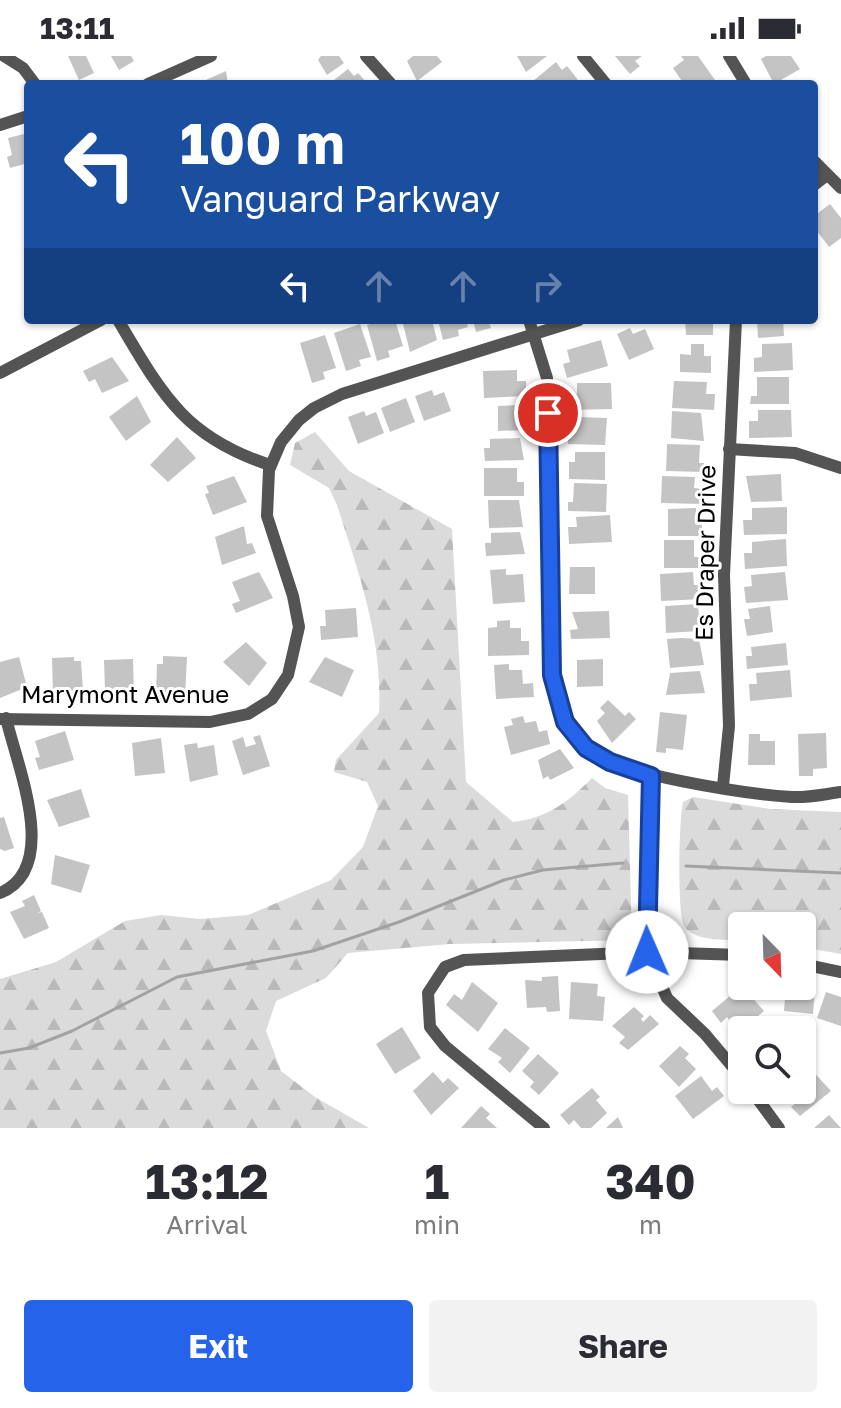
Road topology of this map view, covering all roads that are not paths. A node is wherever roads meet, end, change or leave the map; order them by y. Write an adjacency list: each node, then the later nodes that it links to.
1 (211, 56): 7 (street)
2 (366, 56): 8 (street)
3 (583, 56): 9 (street)
4 (729, 56): 10 (street)
5 (13, 58): 6 (street)
6 (32, 80)
7 (170, 80)
8 (387, 80)
9 (603, 80)
10 (743, 80)
11 (24, 117): 12 (street)
12 (0, 125)
13 (818, 165): 14 (street)
14 (827, 175): 15 (street); 16 (street)
15 (818, 182)
16 (841, 188)
17 (93, 324): 23 (street)
18 (120, 324): 25 (street)
19 (530, 324): 22 (street)
20 (568, 324): 22 (street, Marymont Avenue)
21 (736, 324): 24 (street, Es Draper Drive)
22 (534, 336): 25 (street, Marymont Avenue); 28 (street)
23 (0, 373)
24 (729, 449): 26 (street); 29 (street, Es Draper Drive)
25 (270, 465): 27 (street, Marymont Avenue)
26 (841, 468)
27 (3, 719): 31 (street)
28 (651, 776): 29 (street); 32 (street)
29 (723, 786): 30 (street)
30 (841, 792)
31 (0, 893)
32 (647, 952): 33 (street); 36 (street); 38 (street)
33 (728, 955)
34 (816, 967): 35 (street)
35 (841, 972)
36 (728, 1061)
37 (761, 1104): 39 (street)
38 (544, 1128)
39 (779, 1128)

